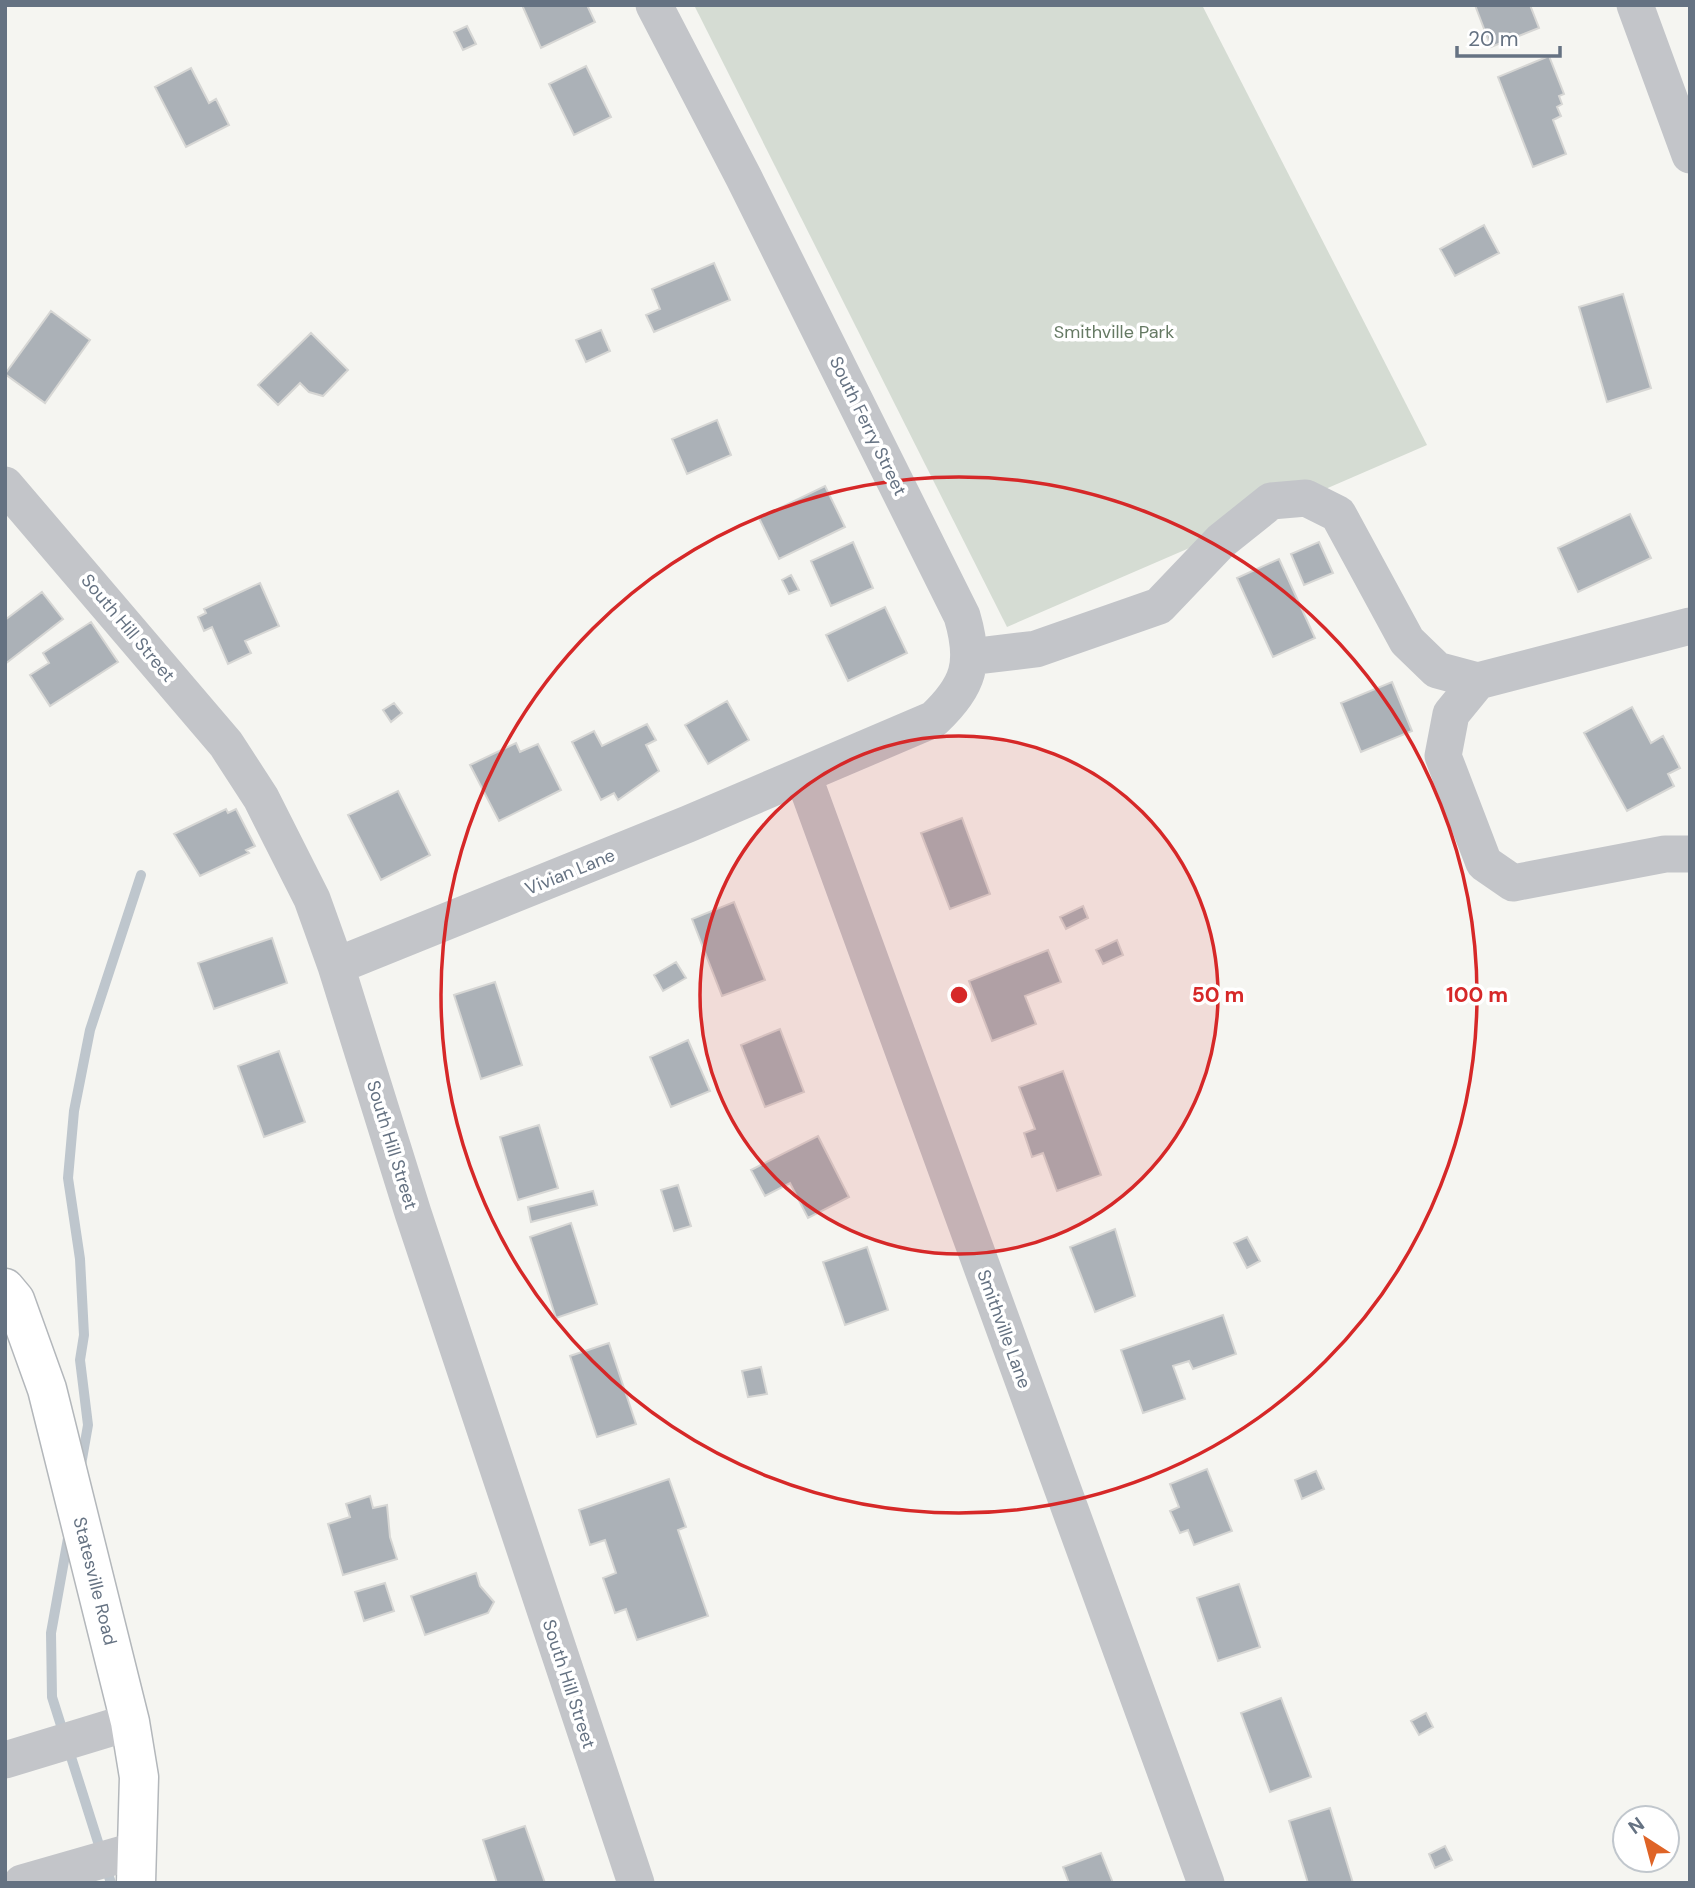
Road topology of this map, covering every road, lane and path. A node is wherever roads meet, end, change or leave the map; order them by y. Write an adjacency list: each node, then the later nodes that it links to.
1 (654, 5): 6 (street, South Ferry Street)
2 (1635, 5): 3 (street)
3 (1690, 155)
4 (5, 485): 10 (street, South Hill Street)
5 (1690, 626): 7 (street)
6 (969, 657): 7 (street); 8 (street, South Ferry Street)
7 (1478, 681): 9 (street)
8 (803, 775): 10 (street, Vivian Lane); 17 (street, Smithville Lane)
9 (1690, 854)
10 (336, 966): 16 (street, South Hill Street)
11 (5, 1288): 12 (main road, Statesville Road)
12 (130, 1722): 13 (street); 14 (main road, Statesville Road)
13 (5, 1760)
14 (137, 1866): 15 (street)
15 (22, 1883)
16 (636, 1883)
17 (1206, 1883)

